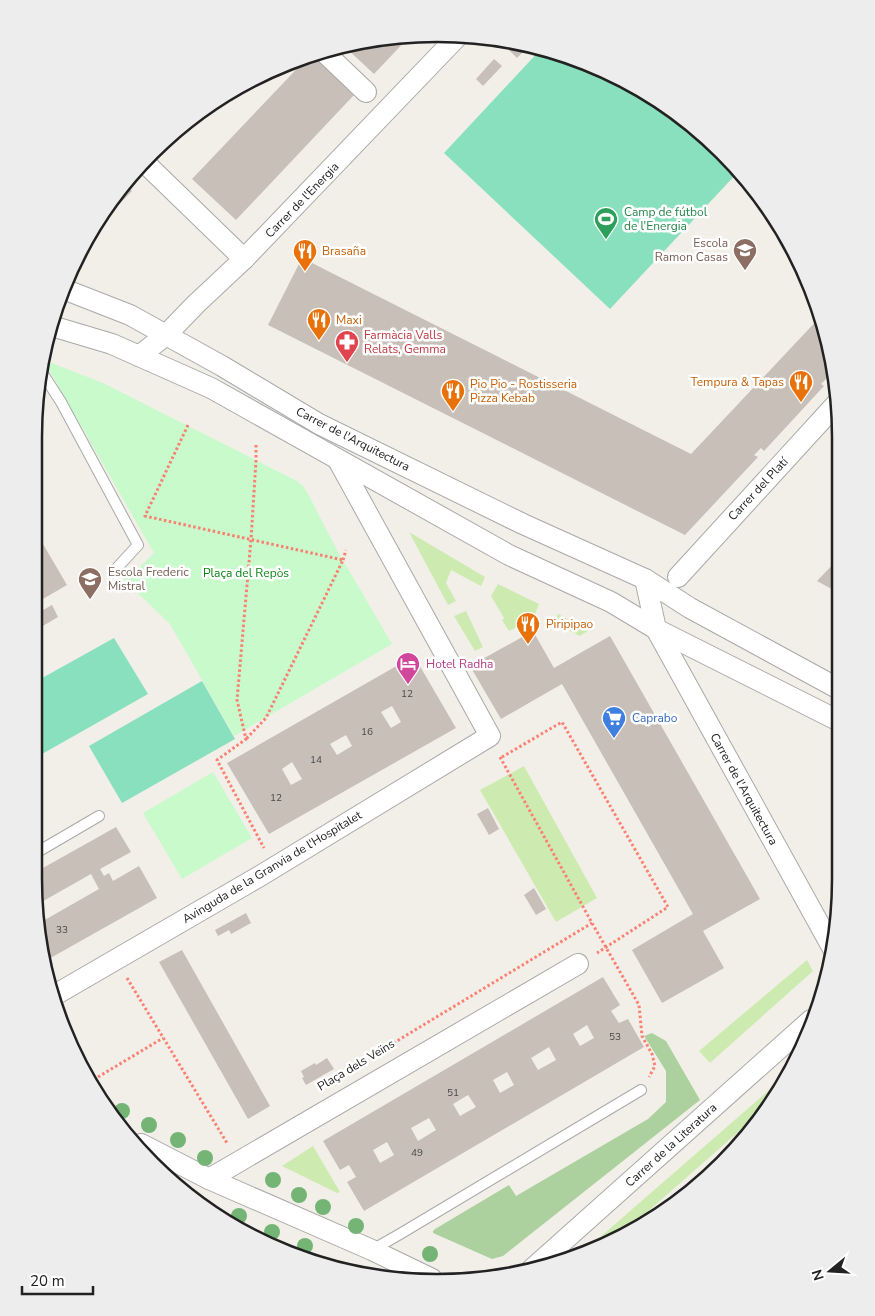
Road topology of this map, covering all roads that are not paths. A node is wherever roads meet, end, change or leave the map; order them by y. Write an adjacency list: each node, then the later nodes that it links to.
1 (452, 43): 5 (street, Carrer de l'Energia)
2 (330, 58): 3 (street)
3 (366, 92)
4 (150, 167): 5 (street)
5 (244, 259): 8 (street, Carrer de l'Energia)
6 (71, 292): 8 (street, Carrer de l'Arquitectura)
7 (58, 328): 9 (street, Carrer de l'Arquitectura)
8 (166, 335): 9 (street, Carrer de l'Energia); 15 (street, Carrer de l'Arquitectura)
9 (139, 356): 12 (street, Carrer de l'Arquitectura)
10 (47, 380): 13 (lane)
11 (832, 409): 14 (street, Carrer del Platí)
12 (338, 460): 16 (street, Carrer de l'Arquitectura); 19 (street, Carrer de l'Arquitectura)
13 (114, 570)
14 (678, 577)
15 (645, 579): 16 (street, Carrer de l'Arquitectura); 17 (street, Carrer de l'Arquitectura)
16 (656, 629): 18 (street, Carrer de l'Arquitectura); 22 (street, Carrer de l'Arquitectura)
17 (832, 685)
18 (832, 717)
19 (494, 743): 24 (street, Avinguda de la Granvia de l'Hospitalet)
20 (99, 816): 21 (lane)
21 (42, 849)
22 (828, 938)
23 (578, 964): 28 (street, Plaça dels Veïns)
24 (59, 992)
25 (803, 1027): 30 (street, Carrer de la Literatura)
26 (641, 1090): 29 (lane)
27 (150, 1149): 28 (street)
28 (209, 1179): 29 (street)
29 (372, 1250): 31 (street)
30 (543, 1259)
31 (420, 1273)

